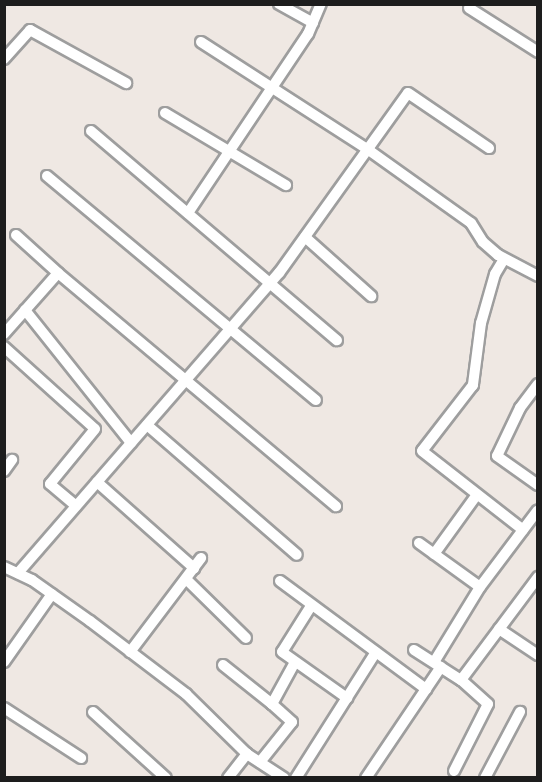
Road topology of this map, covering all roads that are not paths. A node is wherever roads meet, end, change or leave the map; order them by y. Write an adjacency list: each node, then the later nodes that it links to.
1 (279, 4): 4 (street)
2 (321, 4): 4 (street)
3 (469, 8): 6 (street)
4 (313, 24): 9 (street)
5 (201, 42): 9 (street)
6 (537, 52)
7 (4, 59): 8 (street)
8 (126, 83)
9 (274, 87): 13 (street); 14 (street)
10 (165, 113): 14 (street)
11 (91, 131): 17 (street)
12 (489, 148): 13 (street)
13 (370, 151): 19 (street); 20 (street)
14 (231, 152): 16 (street); 17 (street)
15 (47, 176): 26 (street)
16 (286, 185)
17 (188, 213): 23 (street)
18 (16, 235): 21 (street)
19 (305, 237): 23 (street); 24 (street)
20 (504, 259): 22 (street); 39 (street)
21 (58, 273): 25 (street); 30 (street)
22 (537, 276)
23 (270, 282): 26 (street); 28 (street)
24 (371, 296)
25 (25, 310): 27 (street); 34 (street)
26 (230, 329): 30 (street); 32 (street)
27 (4, 334)
28 (337, 340)
29 (4, 347): 40 (street)
30 (187, 379): 33 (street); 41 (street)
31 (537, 384): 38 (street)
32 (316, 400)
33 (147, 425): 34 (street); 46 (street)
34 (131, 443): 37 (street)
35 (12, 460): 36 (street)
36 (4, 471)
37 (97, 482): 40 (street); 49 (street)
38 (537, 485)
39 (476, 496): 43 (street); 45 (street)
40 (76, 506): 50 (street)
41 (336, 506)
42 (537, 510): 43 (street)
43 (523, 530): 54 (street)
44 (419, 543): 45 (street)
45 (434, 554): 54 (street)
46 (297, 555)
47 (201, 558): 49 (street)
48 (4, 567): 50 (street)
49 (194, 568): 52 (street)
50 (18, 573): 55 (street)
51 (537, 577): 57 (street)
52 (186, 579): 58 (street); 60 (street)
53 (280, 581): 56 (street)
54 (480, 587): 65 (street)
55 (52, 594): 60 (street); 63 (street)
56 (311, 606): 61 (street); 64 (street)
57 (499, 629): 62 (street); 67 (street)
58 (246, 638)
59 (414, 650): 65 (street)
60 (130, 652): 74 (street)
61 (376, 652): 68 (street); 69 (street)
62 (537, 655)
63 (4, 662)
64 (294, 664): 69 (street); 70 (street)
65 (437, 664): 67 (street); 68 (street)
66 (224, 665): 70 (street)
67 (461, 680): 77 (street)
68 (426, 689): 82 (street)
69 (347, 698): 81 (street)
70 (272, 704): 76 (street)
71 (4, 708): 75 (street)
72 (93, 712): 78 (street)
73 (520, 712): 83 (street)
74 (248, 754): 76 (street); 79 (street)
75 (81, 758)
76 (260, 762): 80 (street)
77 (454, 771)
78 (166, 777)
79 (228, 777)
80 (284, 777)
81 (297, 777)
82 (366, 777)
83 (485, 777)

